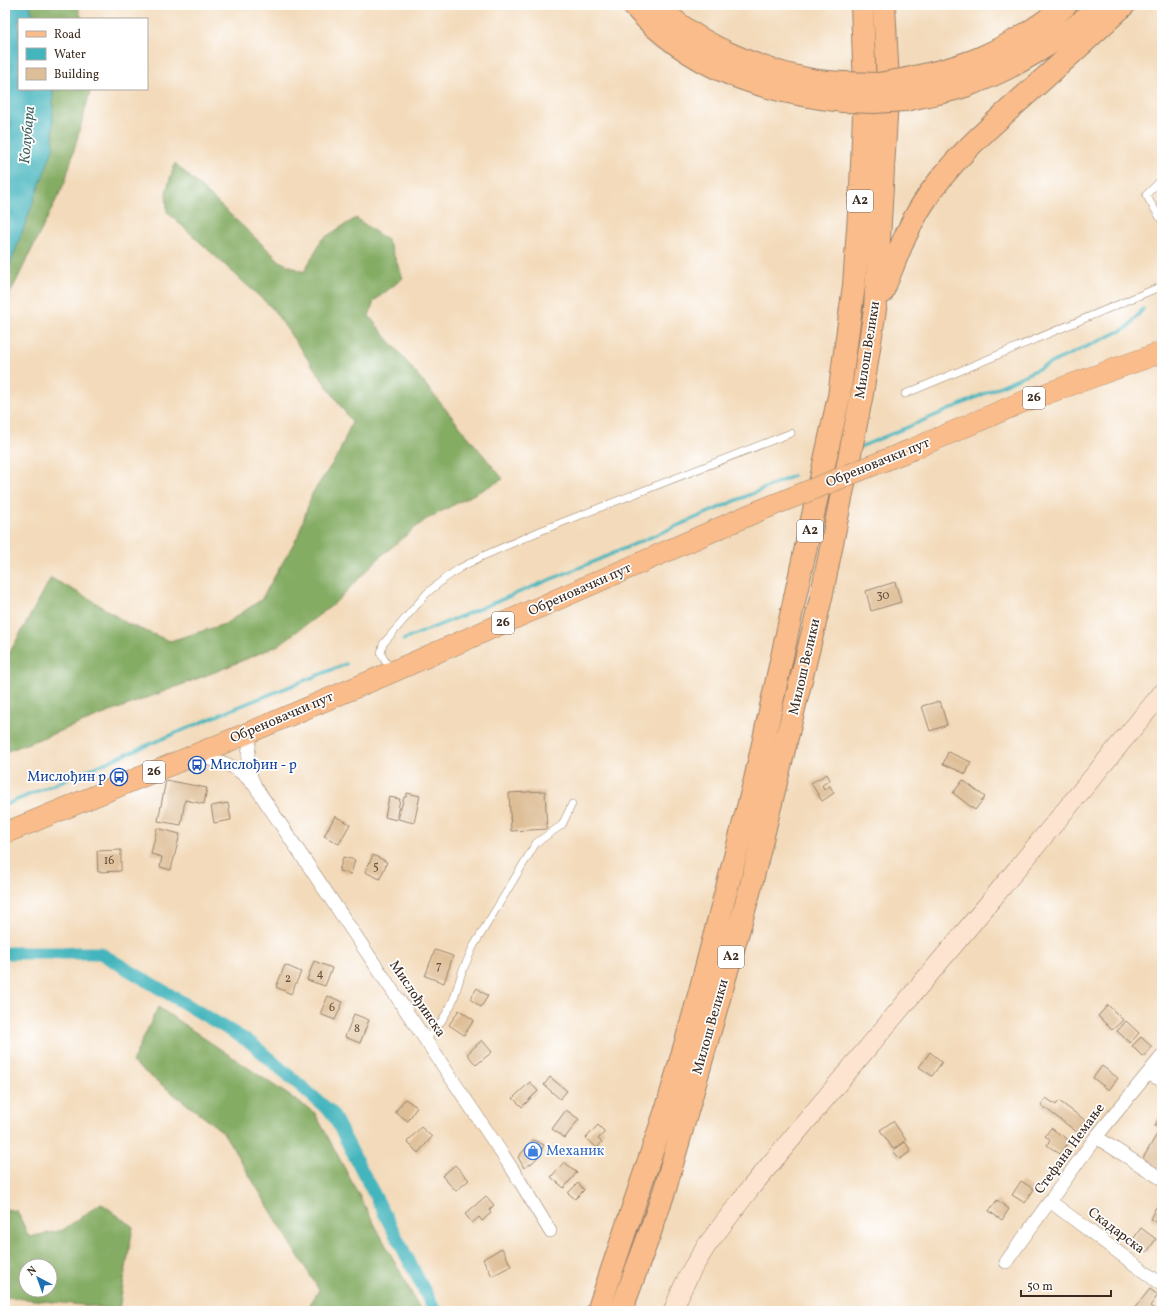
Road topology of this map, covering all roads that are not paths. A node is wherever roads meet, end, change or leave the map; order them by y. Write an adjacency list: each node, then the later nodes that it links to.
1 (633, 5): 9 (highway)
2 (657, 5): 9 (highway)
3 (862, 5): 34 (highway, Милош Велики / A2)
4 (884, 5): 13 (highway, Милош Велики / A2)
5 (1066, 5): 8 (highway)
6 (1104, 5): 8 (highway)
7 (1124, 5): 13 (highway)
8 (907, 89): 9 (highway, bridge)
9 (843, 92)
10 (1162, 179): 11 (lane)
11 (1162, 221)
12 (1162, 286): 15 (lane)
13 (875, 309): 35 (highway, Милош Велики / A2)
14 (1160, 352): 17 (main road, Обреновачки пут / 26, bridge)
15 (905, 394)
16 (791, 433): 17 (lane)
17 (392, 672): 19 (main road, Обреновачки пут / 26)
18 (1162, 693): 36 (main road)
19 (248, 733): 20 (main road, Обреновачки пут / 26); 21 (street, Мислођинска)
20 (194, 756): 21 (street, Мислођинска); 23 (main road, Обреновачки пут / 26)
21 (255, 786): 24 (street, Мислођинска)
22 (572, 804): 24 (lane)
23 (5, 833)
24 (426, 1040): 31 (street, Мислођинска)
25 (1162, 1056): 26 (street, Стефана Немање)
26 (1148, 1074): 27 (street); 28 (street, Стефана Немање)
27 (1162, 1080)
28 (1096, 1137): 29 (street); 30 (street, Стефана Немање)
29 (1162, 1179)
30 (1051, 1202): 32 (street, Стефана Немање); 33 (street, Скадарска)
31 (550, 1231)
32 (1006, 1262)
33 (1162, 1285)
34 (598, 1311)
35 (621, 1311)
36 (673, 1311)

